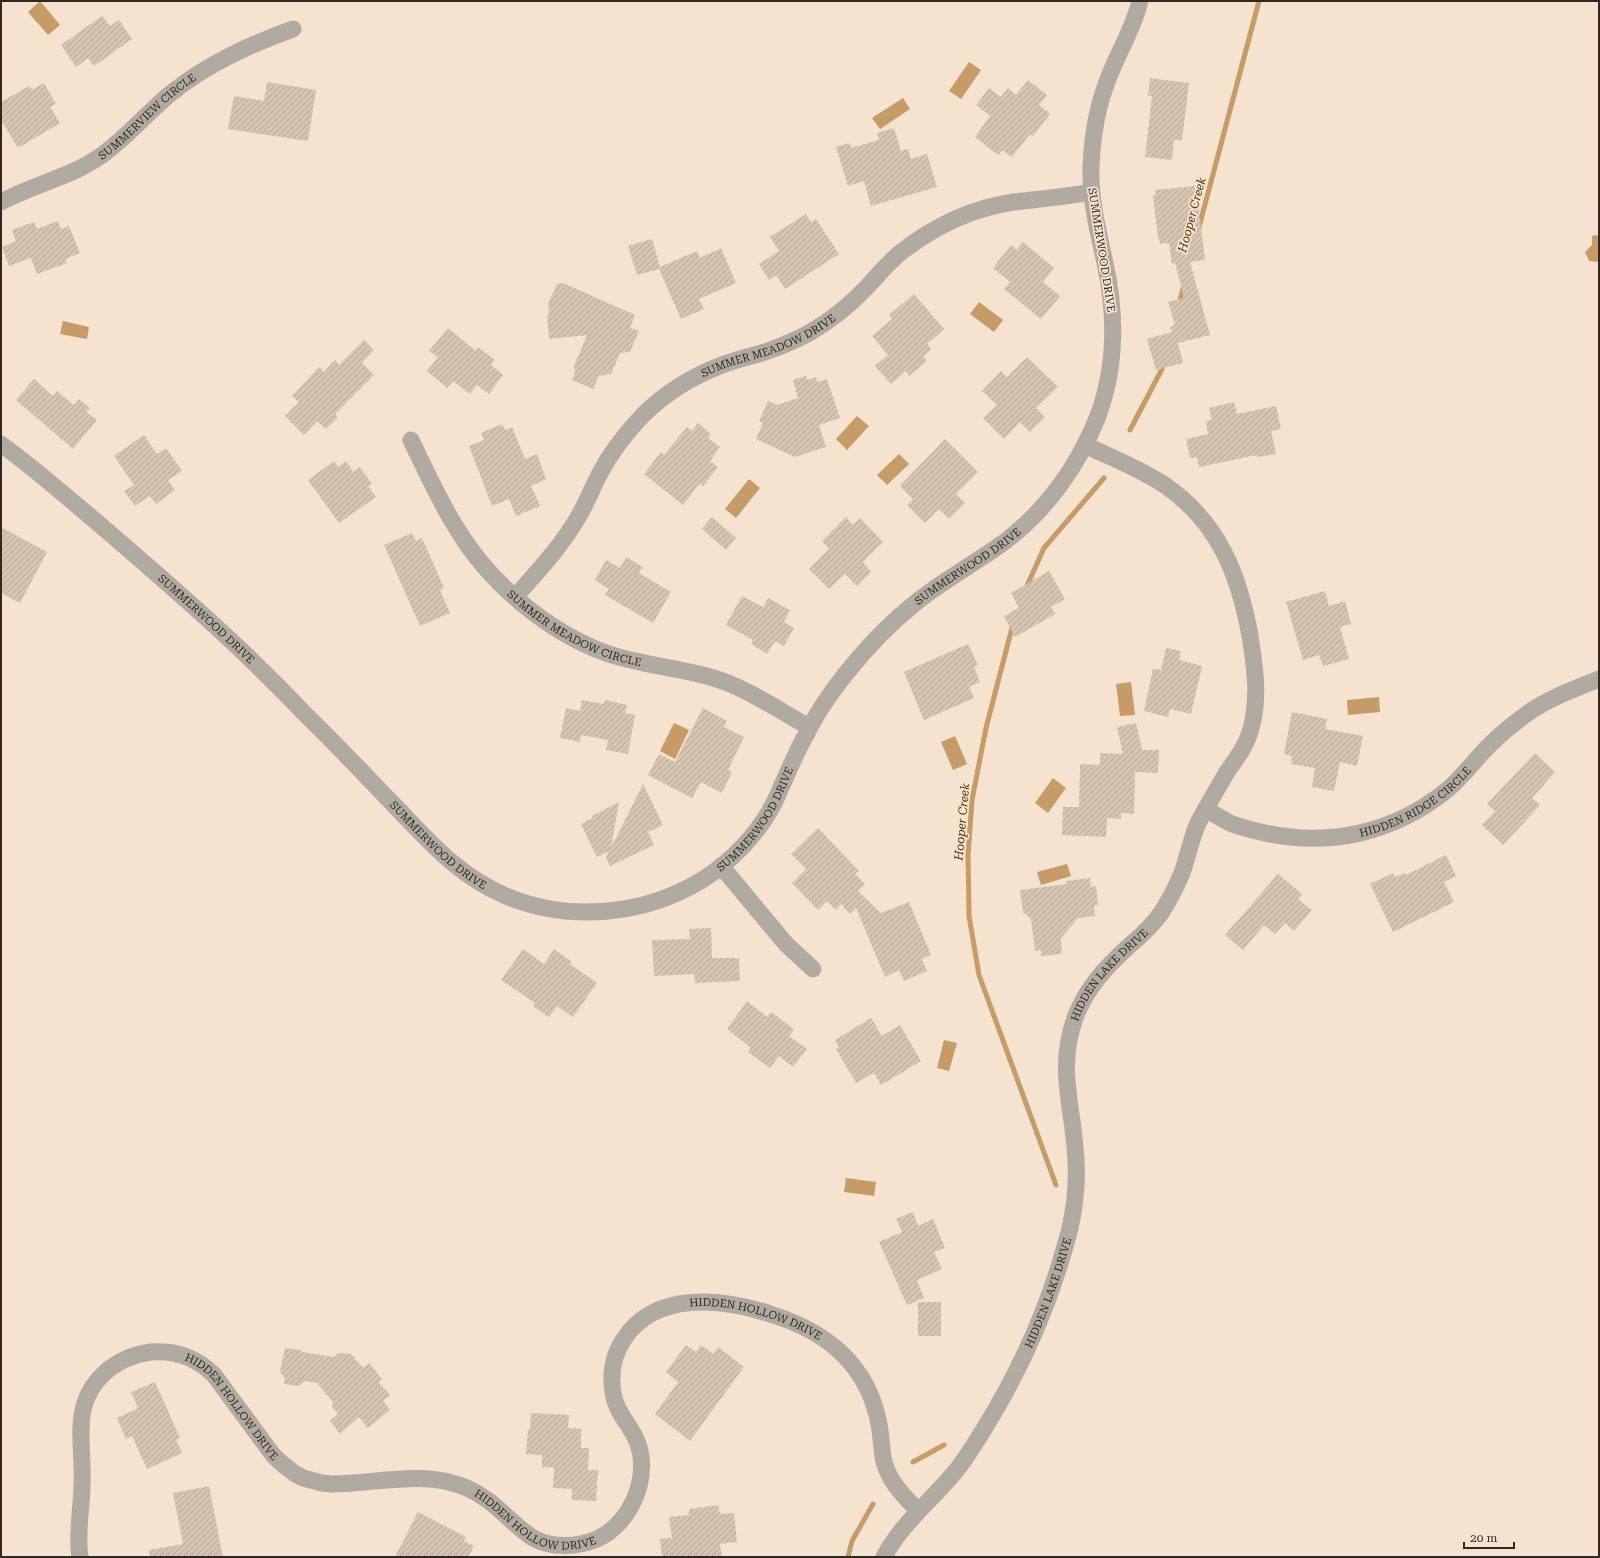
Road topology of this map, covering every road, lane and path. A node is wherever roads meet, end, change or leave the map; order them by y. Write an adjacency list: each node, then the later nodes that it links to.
1 (1140, 1): 3 (street, SUMMERWOOD DRIVE)
2 (293, 29): 4 (street, SUMMERVIEW CIRCLE)
3 (1091, 192): 7 (street, SUMMERWOOD DRIVE); 8 (street, SUMMER MEADOW DRIVE)
4 (1, 202)
5 (411, 440): 8 (street, SUMMER MEADOW CIRCLE)
6 (1, 444): 12 (street, SUMMERWOOD DRIVE)
7 (1085, 445): 10 (street, SUMMERWOOD DRIVE); 11 (street, HIDDEN LAKE DRIVE)
8 (515, 597): 10 (street, SUMMER MEADOW CIRCLE)
9 (1599, 679): 11 (street, HIDDEN RIDGE CIRCLE)
10 (809, 727): 12 (street, SUMMERWOOD DRIVE)
11 (1206, 809): 14 (street, HIDDEN LAKE DRIVE)
12 (721, 866): 13 (street)
13 (813, 969)
14 (918, 1511): 15 (street, HIDDEN HOLLOW DRIVE); 16 (street, HIDDEN LAKE DRIVE)
15 (80, 1557)
16 (884, 1557)

